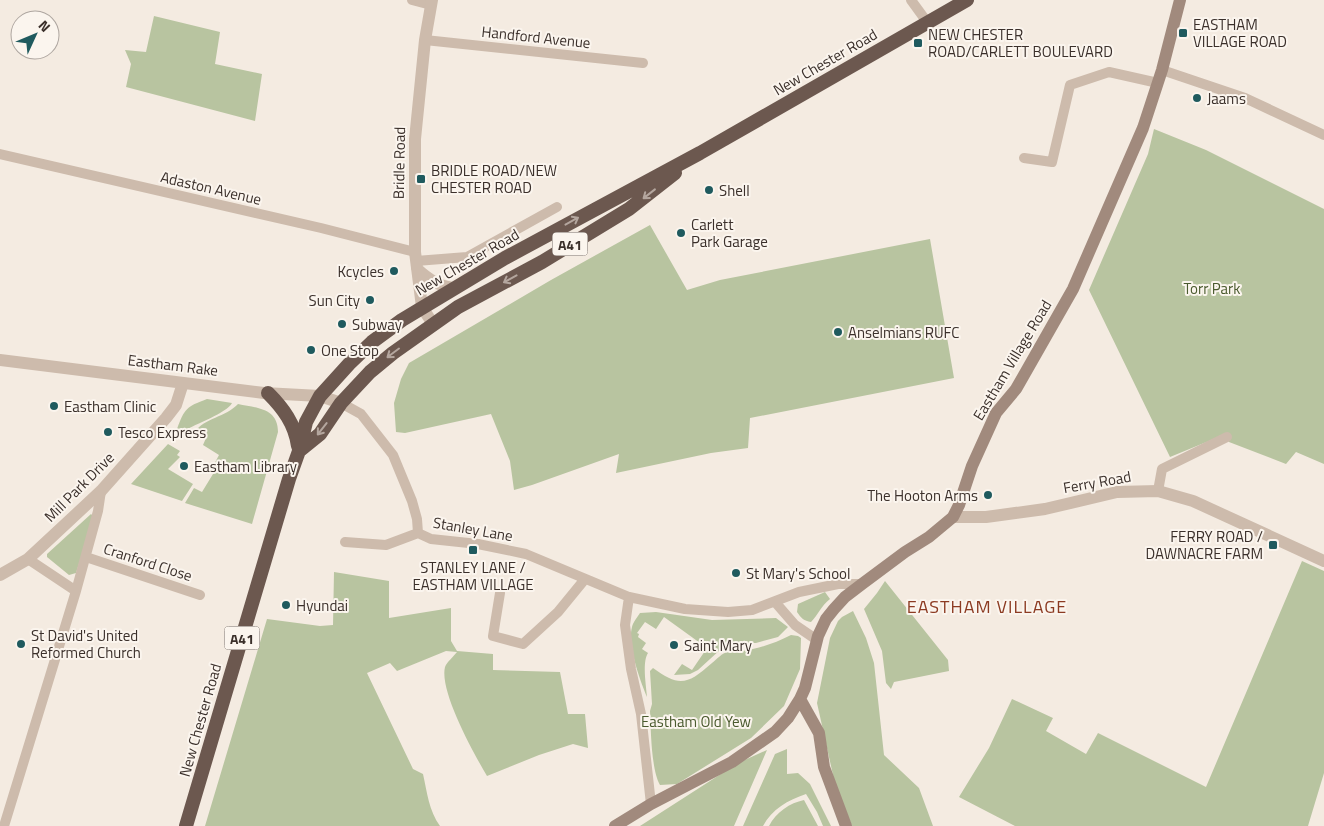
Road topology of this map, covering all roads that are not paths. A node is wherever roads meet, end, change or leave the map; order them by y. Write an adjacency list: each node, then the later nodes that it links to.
1 (412, 0): 5 (street)
2 (911, 0): 6 (street)
3 (967, 0): 6 (highway, New Chester Road / A41)
4 (1180, 0): 9 (main road, Eastham Village Road)
5 (432, 3): 7 (street, Bridle Road)
6 (928, 22): 12 (highway, New Chester Road / A41)
7 (425, 40): 8 (street, Handford Avenue); 16 (street, Bridle Road)
8 (643, 63)
9 (1162, 70): 10 (main road, Eastham Village Road); 11 (street)
10 (1158, 83): 14 (street); 29 (main road, Eastham Village Road)
11 (1324, 135)
12 (700, 153): 17 (highway, New Chester Road / A41, one-way to 12); 19 (highway, New Chester Road / A41, one-way to 19)
13 (0, 154): 16 (street, Adaston Avenue)
14 (1024, 158)
15 (557, 207): 16 (street, New Chester Road)
16 (416, 261): 17 (street); 18 (street, Bridle Road)
17 (452, 288): 18 (highway, New Chester Road / A41)
18 (422, 307): 19 (street, Bridle Road); 23 (highway, New Chester Road / A41)
19 (433, 324): 24 (highway, New Chester Road / A41, one-way to 24)
20 (0, 360): 21 (street, Eastham Rake)
21 (183, 383): 22 (street, Eastham Rake); 27 (street, Mill Park Drive)
22 (268, 393): 23 (street, Eastham Rake); 26 (highway)
23 (320, 396): 24 (street, Eastham Rake); 26 (highway, New Chester Road / A41)
24 (341, 403): 26 (highway, New Chester Road / A41, one-way to 26); 30 (street, Stanley Lane)
25 (1227, 437): 28 (street)
26 (299, 452): 47 (highway, New Chester Road / A41)
27 (101, 491): 32 (street); 33 (street, Mill Park Drive)
28 (1158, 491): 29 (street, Ferry Road); 34 (street, Ferry Road)
29 (953, 517): 37 (main road, Eastham Village Road)
30 (418, 533): 31 (street); 36 (street, Stanley Lane)
31 (344, 542)
32 (86, 557): 38 (street); 40 (street, Cranford Close)
33 (28, 559): 35 (street, Mill Park Drive); 38 (street)
34 (1324, 561)
35 (0, 574)
36 (585, 579): 39 (street); 41 (street, Stanley Lane)
37 (862, 584): 42 (street, Stanley Lane); 43 (main road, Eastham Village Road)
38 (76, 591): 46 (street)
39 (500, 593)
40 (200, 595)
41 (629, 597): 42 (street, Stanley Lane); 45 (street)
42 (775, 602): 43 (street)
43 (817, 640): 44 (main road, Eastham Village Road)
44 (800, 700): 45 (main road, Eastham Village Road); 49 (main road)
45 (651, 804): 48 (main road, Eastham Village Road)
46 (3, 819)
47 (186, 826)
48 (615, 826)
49 (846, 826)

